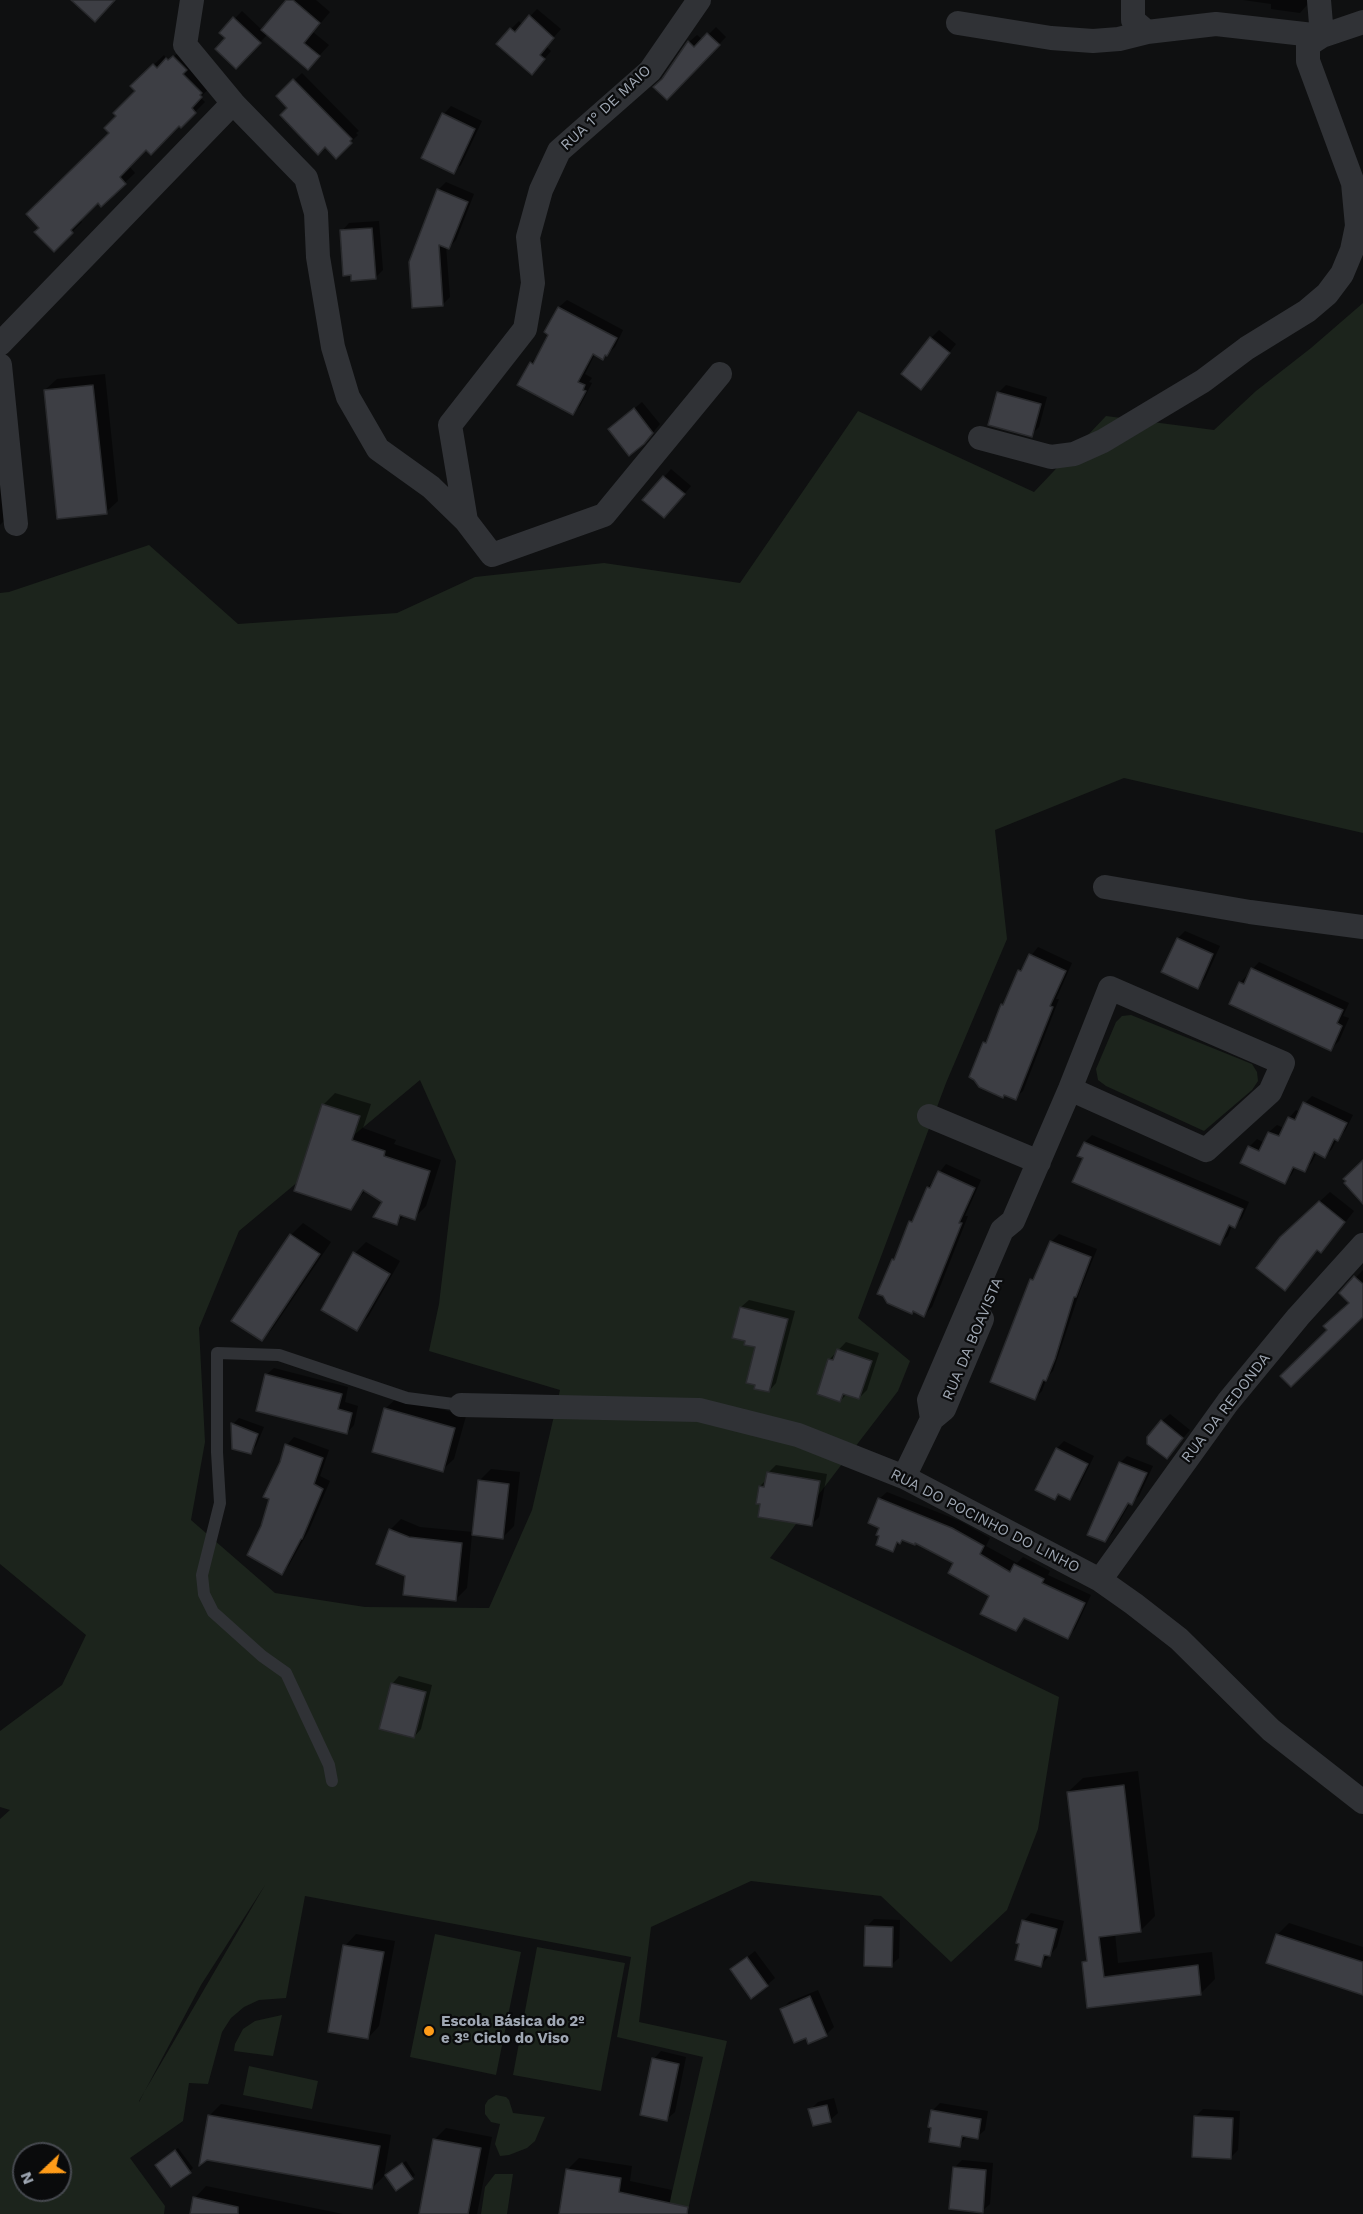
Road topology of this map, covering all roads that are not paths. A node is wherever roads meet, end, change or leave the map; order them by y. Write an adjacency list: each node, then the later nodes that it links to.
1 (192, 0): 9 (street)
2 (699, 0): 14 (street, RUA 1° DE MAIO)
3 (1133, 0): 7 (street)
4 (1319, 0): 8 (street)
5 (958, 22): 7 (street)
6 (1363, 22): 8 (street)
7 (1147, 32): 8 (street)
8 (1322, 36): 13 (street)
9 (233, 103): 10 (street); 14 (street)
10 (0, 344)
11 (0, 365): 15 (street)
12 (720, 374): 14 (street)
13 (980, 438)
14 (466, 521)
15 (16, 524)
16 (1105, 887): 17 (street)
17 (1363, 927)
18 (1070, 1089): 18 (street, RUA DA BOAVISTA); 20 (street, RUA DA BOAVISTA)
19 (929, 1116): 20 (street)
20 (1039, 1162): 23 (street, RUA DA BOAVISTA)
21 (1363, 1245): 24 (street, RUA DA REDONDA)
22 (461, 1405): 23 (street, RUA DO POCINHO DO LINHO); 25 (lane)
23 (904, 1476): 24 (street, RUA DO POCINHO DO LINHO)
24 (1100, 1580): 26 (street, RUA DO POCINHO DO LINHO)
25 (332, 1781)
26 (1363, 1802)

